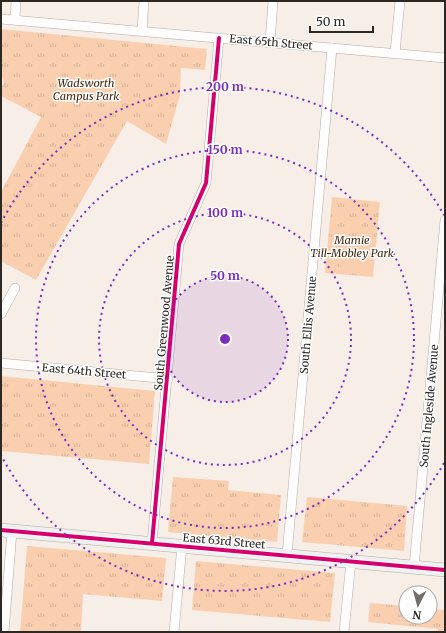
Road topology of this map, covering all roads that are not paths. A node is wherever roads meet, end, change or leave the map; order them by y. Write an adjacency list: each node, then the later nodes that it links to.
1 (16, 1): 6 (street)
2 (144, 1): 7 (street)
3 (273, 1): 9 (street)
4 (400, 1): 11 (street)
5 (1, 19): 6 (street, East 65th Street)
6 (15, 20): 7 (street, East 65th Street)
7 (142, 31): 8 (street, East 65th Street)
8 (219, 38): 9 (street, East 65th Street); 17 (street, South Greenwood Avenue)
9 (270, 42): 10 (street, East 65th Street)
10 (332, 48): 11 (street, East 65th Street); 21 (street, South Ellis Avenue)
11 (395, 53): 12 (street, East 65th Street)
12 (445, 58)
13 (445, 220): 23 (street, South Ingleside Avenue)
14 (15, 288): 15 (street)
15 (1, 314)
16 (1, 363): 17 (street, East 64th Street)
17 (168, 379): 19 (street, South Greenwood Avenue)
18 (6, 530): 19 (main road, East 63rd Street); 25 (street)
19 (152, 543): 20 (main road, East 63rd Street)
20 (182, 546): 21 (main road, East 63rd Street); 26 (street)
21 (287, 555): 22 (main road, East 63rd Street)
22 (351, 561): 23 (main road, East 63rd Street); 27 (street)
23 (414, 567): 24 (main road, East 63rd Street)
24 (445, 570)
25 (4, 632)
26 (174, 632)
27 (344, 632)

